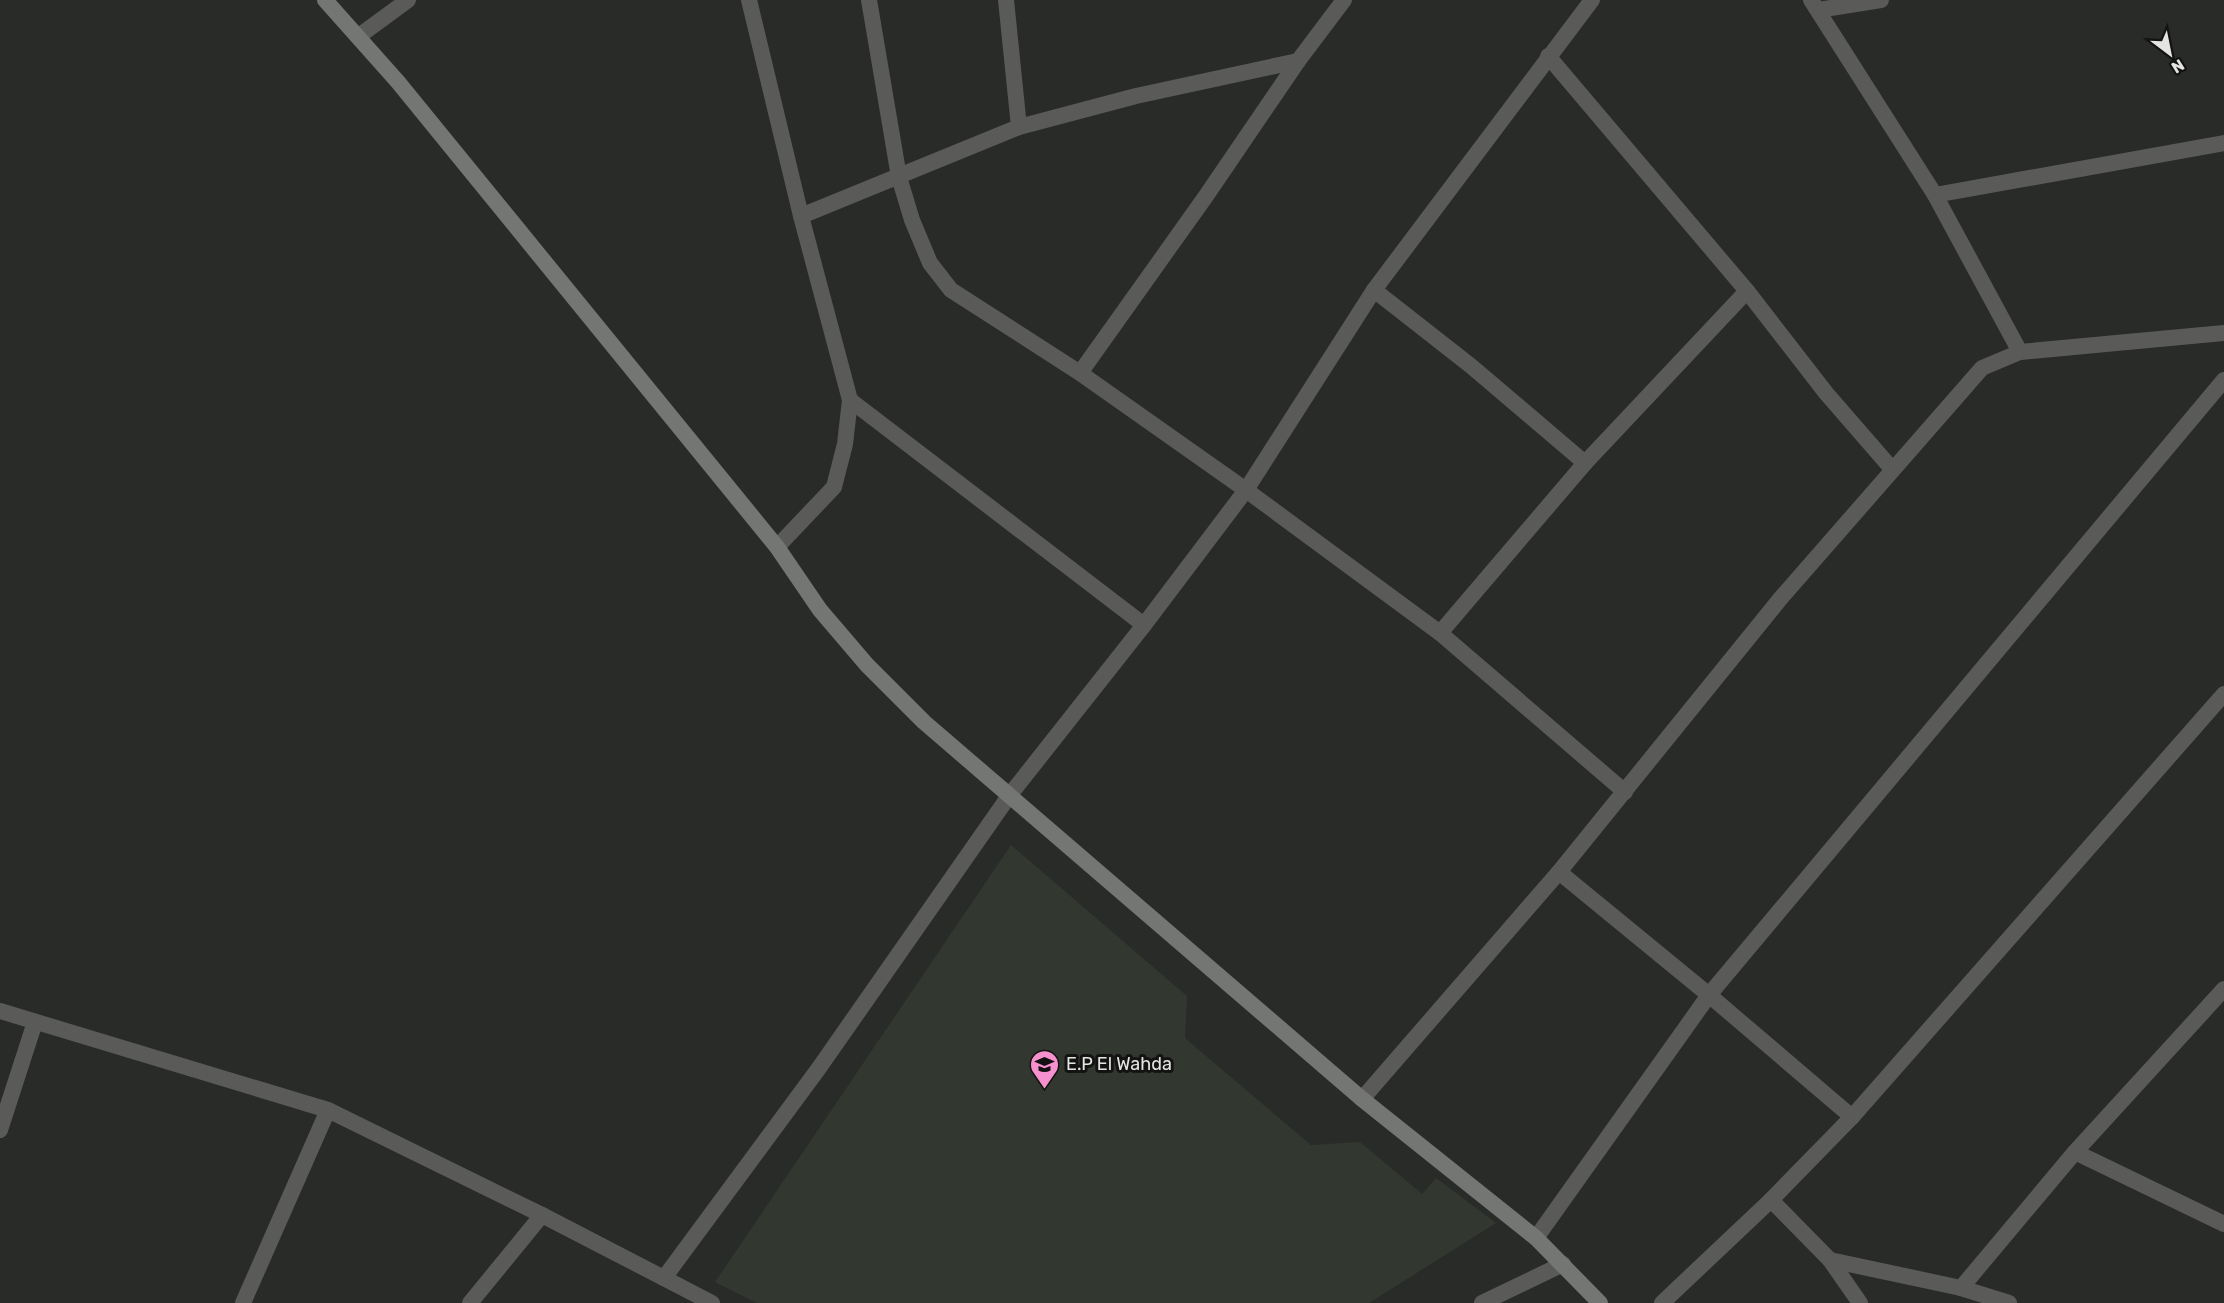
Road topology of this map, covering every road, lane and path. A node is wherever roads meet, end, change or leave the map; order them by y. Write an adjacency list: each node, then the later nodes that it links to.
1 (325, 0): 10 (main road)
2 (408, 0): 10 (street)
3 (749, 0): 17 (street)
4 (869, 0): 15 (street)
5 (1006, 0): 13 (street)
6 (1344, 0): 12 (street)
7 (1592, 0): 11 (street)
8 (1881, 0): 9 (street)
9 (1814, 5): 16 (street)
10 (359, 36): 28 (main road)
11 (1548, 56): 18 (street); 19 (street)
12 (1298, 61): 13 (street); 22 (street)
13 (1019, 127): 15 (street)
14 (2224, 143): 16 (street)
15 (899, 177): 17 (street); 22 (street)
16 (1935, 195): 21 (street)
17 (801, 216): 24 (street)
18 (1374, 290): 25 (street); 27 (street)
19 (1747, 291): 25 (street); 26 (street)
20 (2224, 333): 21 (street)
21 (2020, 352): 26 (street)
22 (1080, 373): 27 (street)
23 (2224, 380): 36 (street)
24 (850, 400): 28 (street); 29 (street)
25 (1585, 463): 30 (street)
26 (1892, 470): 32 (street)
27 (1246, 490): 29 (street); 30 (street)
28 (777, 547): 33 (main road)
29 (1144, 625): 33 (street)
30 (1440, 633): 32 (street)
31 (2224, 694): 41 (street)
32 (1625, 792): 34 (street)
33 (1009, 796): 39 (main road); 50 (street)
34 (1559, 872): 36 (street); 39 (street)
35 (2224, 989): 43 (street)
36 (1710, 995): 41 (street); 47 (street)
37 (0, 1011): 38 (street)
38 (35, 1022): 40 (street); 42 (street)
39 (1362, 1099): 47 (main road)
40 (328, 1110): 45 (street); 52 (street)
41 (1852, 1118): 44 (street)
42 (0, 1130)
43 (2076, 1152): 46 (street); 51 (street)
44 (1772, 1200): 48 (street); 57 (street)
45 (542, 1215): 50 (street); 53 (street)
46 (2224, 1224)
47 (1536, 1238): 49 (main road)
48 (1830, 1260): 51 (street); 58 (street)
49 (1563, 1264): 55 (street); 56 (main road)
50 (664, 1278): 54 (street)
51 (1961, 1288): 59 (street)
52 (243, 1303)
53 (470, 1303)
54 (712, 1303)
55 (1482, 1303)
56 (1600, 1303)
57 (1662, 1303)
58 (1860, 1303)
59 (2009, 1303)

